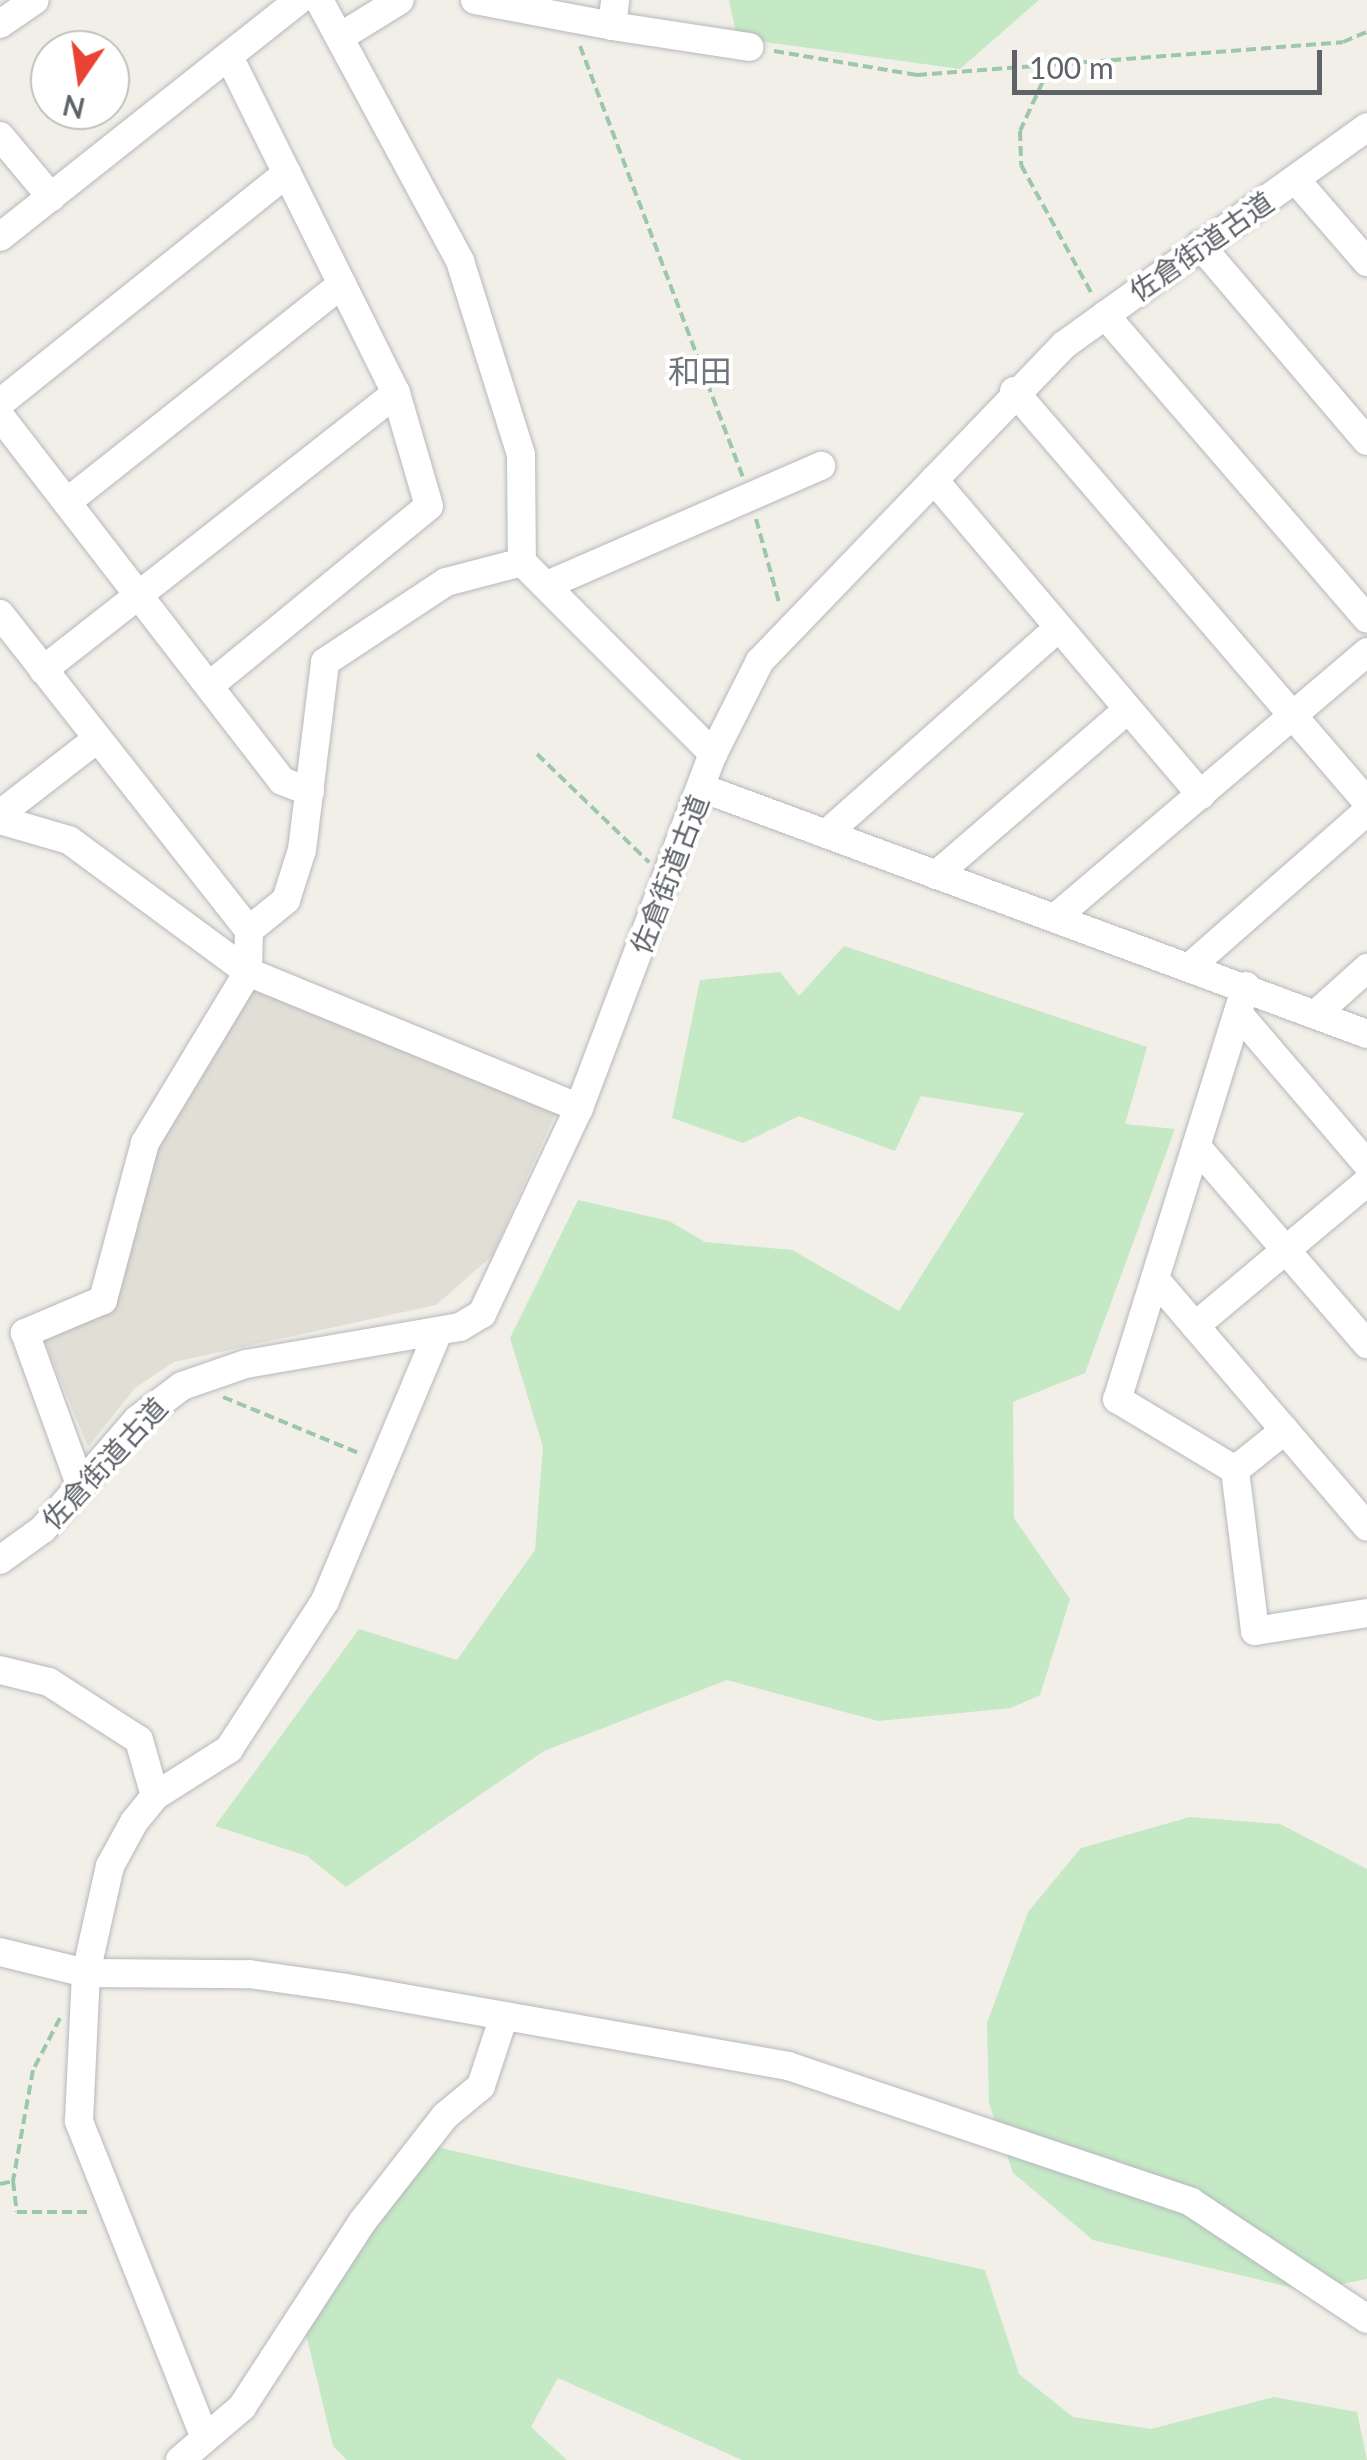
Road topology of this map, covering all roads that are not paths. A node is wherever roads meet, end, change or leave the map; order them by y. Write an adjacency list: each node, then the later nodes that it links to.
1 (35, 0): 8 (street)
2 (299, 0): 11 (street)
3 (319, 0): 9 (street)
4 (400, 0): 9 (street)
5 (474, 0): 6 (street)
6 (508, 3): 7 (street)
7 (613, 13): 10 (street)
8 (0, 24)
9 (340, 37): 30 (street)
10 (749, 47)
11 (229, 57): 14 (street); 16 (street)
12 (1367, 127): 15 (street, 佐倉街道古道)
13 (0, 136): 16 (street)
14 (287, 174): 20 (street); 24 (street)
15 (1295, 179): 18 (street, 佐倉街道古道); 19 (street)
16 (51, 197): 17 (street)
17 (0, 237)
18 (1200, 245): 21 (street, 佐倉街道古道); 26 (street)
19 (1367, 262)
20 (342, 284): 23 (street); 29 (street)
21 (1105, 315): 22 (street, 佐倉街道古道); 34 (street)
22 (1014, 391): 28 (street, 佐倉街道古道); 40 (street)
23 (396, 393): 32 (street); 38 (street)
24 (0, 403)
25 (0, 416): 29 (street)
26 (1367, 441)
27 (821, 466): 31 (street)
28 (934, 480): 35 (street); 42 (street, 佐倉街道古道)
29 (67, 502): 32 (street)
30 (522, 562): 31 (street); 44 (street)
31 (548, 585): 42 (street)
32 (140, 598): 37 (street); 38 (street)
33 (0, 614): 37 (street)
34 (1367, 618)
35 (1057, 630): 39 (street); 49 (street)
36 (1367, 652): 40 (street)
37 (43, 670): 41 (street)
38 (209, 686): 44 (street)
39 (1126, 710): 45 (street); 50 (street)
40 (1293, 716): 45 (street); 46 (street)
41 (97, 739): 48 (street); 52 (street)
42 (713, 754): 43 (street, 佐倉街道古道)
43 (702, 788): 49 (street); 59 (street, 佐倉街道古道)
44 (310, 792): 52 (street)
45 (1201, 795): 51 (street)
46 (1367, 802)
47 (1367, 811): 53 (street)
48 (0, 817): 55 (street)
49 (826, 834): 50 (street)
50 (936, 875): 51 (street)
51 (1056, 917): 53 (street)
52 (249, 930): 55 (street)
53 (1192, 965): 56 (street)
54 (1367, 968): 57 (street)
55 (248, 972): 59 (street); 70 (street)
56 (1242, 1000): 57 (street); 60 (street); 61 (street)
57 (1316, 1014): 58 (street)
58 (1367, 1034)
59 (579, 1108): 66 (street, 佐倉街道古道)
60 (1196, 1146): 63 (street); 64 (street)
61 (1367, 1164)
62 (1367, 1182): 63 (street)
63 (1286, 1250): 65 (street); 67 (street)
64 (1155, 1280): 65 (street); 69 (street)
65 (1194, 1326): 68 (street)
66 (438, 1332): 70 (street, 佐倉街道古道); 75 (street)
67 (1367, 1344)
68 (1285, 1430): 69 (street); 71 (street)
69 (1235, 1470): 73 (street)
70 (81, 1487): 72 (street, 佐倉街道古道)
71 (1367, 1526)
72 (0, 1560)
73 (1367, 1613)
74 (0, 1670): 75 (street)
75 (156, 1796): 77 (street)
76 (0, 1952): 77 (street)
77 (86, 1980): 78 (street); 80 (street)
78 (504, 2016): 79 (street); 80 (street)
79 (1367, 2319)
80 (204, 2433): 81 (street)
81 (180, 2460)

